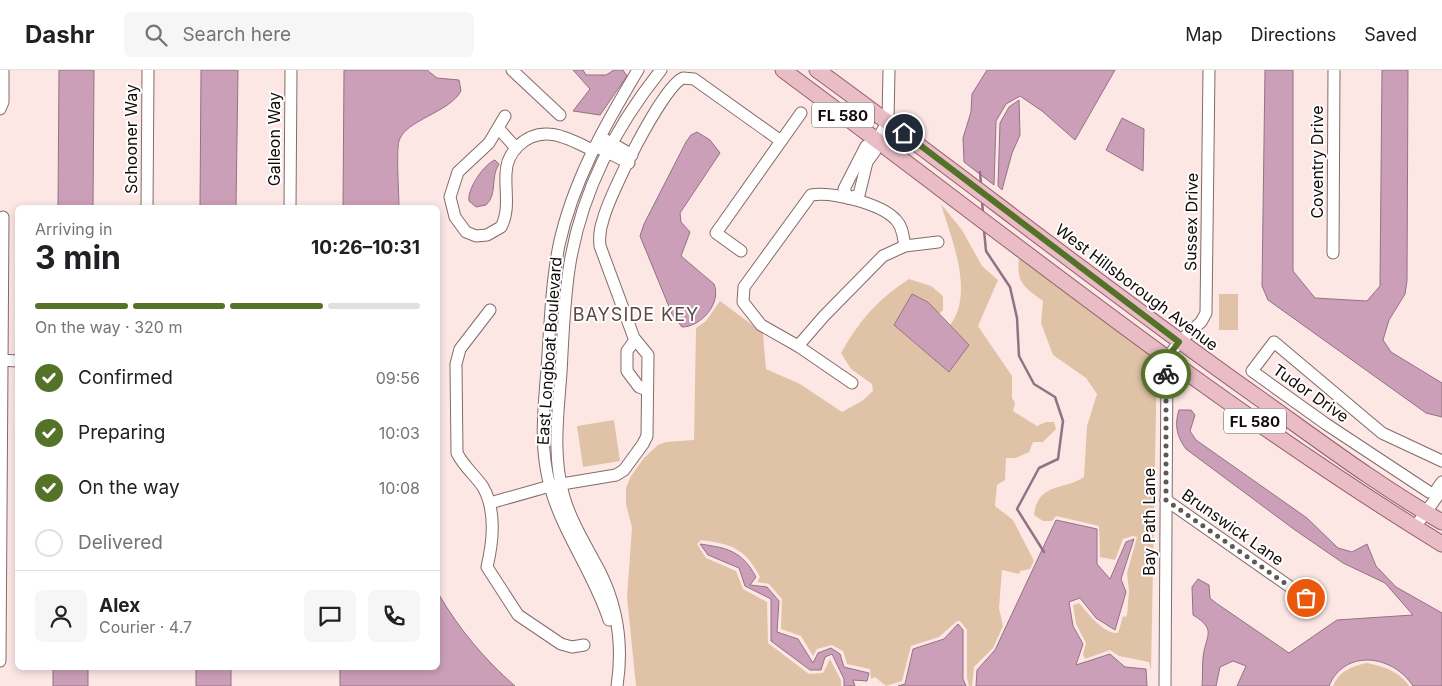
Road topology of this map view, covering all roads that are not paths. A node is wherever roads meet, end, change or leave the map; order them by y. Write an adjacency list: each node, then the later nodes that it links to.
1 (3, 70): 13 (street)
2 (148, 70): 28 (street, Schooner Way)
3 (291, 70): 29 (street, Galleon Way)
4 (512, 70): 16 (street)
5 (638, 70): 21 (street, East Longboat Boulevard)
6 (643, 70): 12 (street)
7 (782, 70): 19 (main road, FL 580)
8 (817, 70): 17 (main road, West Hillsborough Avenue / FL 580)
9 (889, 70): 17 (street)
10 (1209, 70): 37 (street, Sussex Drive)
11 (1334, 70): 34 (street, Coventry Drive)
12 (658, 74): 23 (street, East Longboat Boulevard)
13 (0, 109)
14 (801, 113): 20 (street)
15 (505, 116): 18 (street)
16 (560, 116)
17 (888, 121): 19 (street); 37 (main road, West Hillsborough Avenue / FL 580)
18 (499, 129): 22 (street); 22 (street)
19 (877, 140): 25 (street); 26 (street); 39 (main road, FL 580)
20 (781, 141): 24 (street); 33 (street)
21 (596, 144): 22 (street); 23 (street); 45 (street, East Longboat Boulevard)
22 (516, 148)
23 (609, 148): 24 (street); 45 (street, East Longboat Boulevard)
24 (630, 159): 36 (street)
25 (849, 178): 26 (street); 27 (street)
26 (862, 184): 27 (street)
27 (848, 198): 32 (street); 38 (street)
28 (147, 205)
29 (290, 205)
30 (3, 216): 40 (street)
31 (938, 242): 32 (street)
32 (905, 246): 38 (street)
33 (741, 251)
34 (1333, 254)
35 (490, 310): 48 (street)
36 (635, 340): 43 (street); 43 (street)
37 (1179, 342): 39 (street, Sussex Drive); 49 (main road, West Hillsborough Avenue / FL 580)
38 (798, 346): 42 (street)
39 (1166, 359): 47 (street, Bay Path Lane); 51 (main road, FL 580)
40 (1, 360): 41 (street); 55 (street)
41 (15, 360)
42 (852, 383)
43 (647, 390): 45 (street)
44 (1442, 461): 46 (street, Tudor Drive)
45 (555, 485): 48 (street); 56 (street, East Longboat Boulevard)
46 (1436, 488): 49 (street, Tudor Drive)
47 (1166, 500): 53 (street, Brunswick Lane); 57 (street, Bay Path Lane)
48 (490, 502): 54 (street)
49 (1421, 510): 50 (main road, West Hillsborough Avenue / FL 580); 51 (street, Tudor Drive)
50 (1442, 522)
51 (1410, 524): 52 (main road, FL 580)
52 (1442, 544)
53 (1306, 598)
54 (584, 645)
55 (0, 661)
56 (617, 680)
57 (1165, 686)

